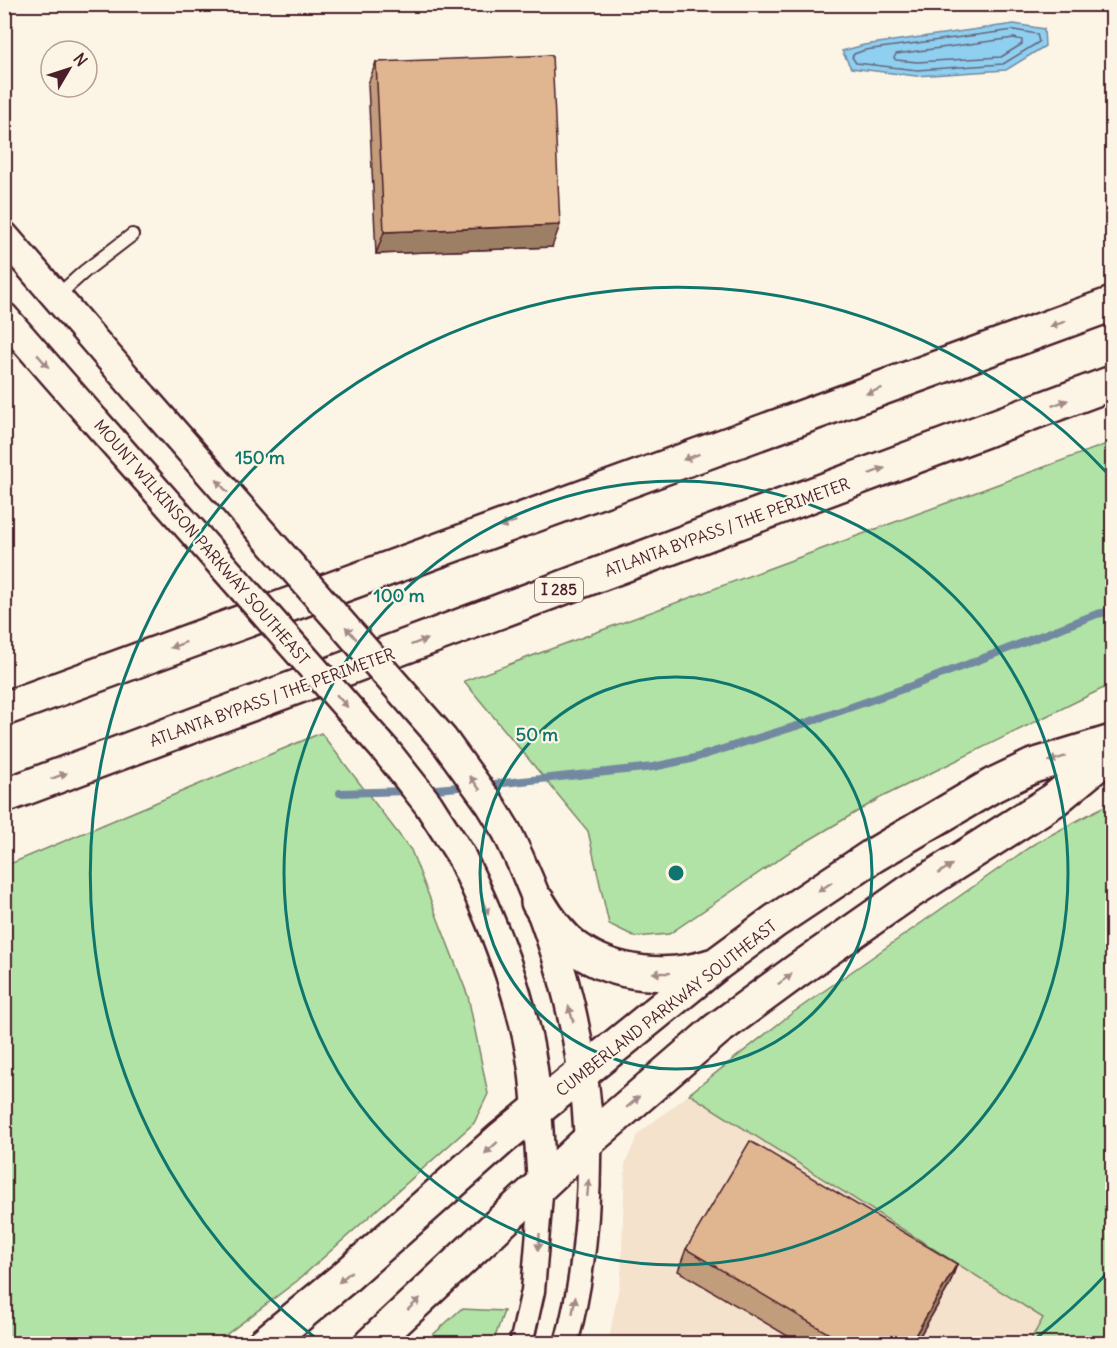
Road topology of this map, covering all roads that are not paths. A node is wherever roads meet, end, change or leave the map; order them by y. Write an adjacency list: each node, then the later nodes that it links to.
1 (132, 235): 3 (lane)
2 (4, 236): 3 (street)
3 (56, 297): 11 (street, one-way to 3, bridge)
4 (1113, 304): 7 (main road, one-way to 7)
5 (4, 317): 14 (street, MOUNT WILKINSON PARKWAY SOUTHEAST, one-way to 14, bridge)
6 (1113, 384): 10 (main road, ATLANTA BYPASS / THE PERIMETER / I 285, one-way to 6)
7 (4, 709)
8 (1113, 742): 12 (main road, CUMBERLAND PARKWAY SOUTHEAST, one-way to 12)
9 (1113, 752): 15 (main road, one-way to 9)
10 (4, 796)
11 (538, 902): 12 (main road, one-way to 11); 13 (street, one-way to 11)
12 (718, 963): 13 (main road, CUMBERLAND PARKWAY SOUTHEAST)
13 (584, 1071): 14 (main road, CUMBERLAND PARKWAY SOUTHEAST); 15 (street)
14 (536, 1111): 16 (street, MOUNT WILKINSON PARKWAY SOUTHEAST); 17 (main road, CUMBERLAND PARKWAY SOUTHEAST, one-way to 17)
15 (589, 1140): 16 (main road); 20 (street, one-way to 15)
16 (542, 1183): 18 (main road, one-way to 16); 19 (street, MOUNT WILKINSON PARKWAY SOUTHEAST, one-way to 19)
17 (264, 1344)
18 (371, 1344)
19 (521, 1344)
20 (566, 1344)

